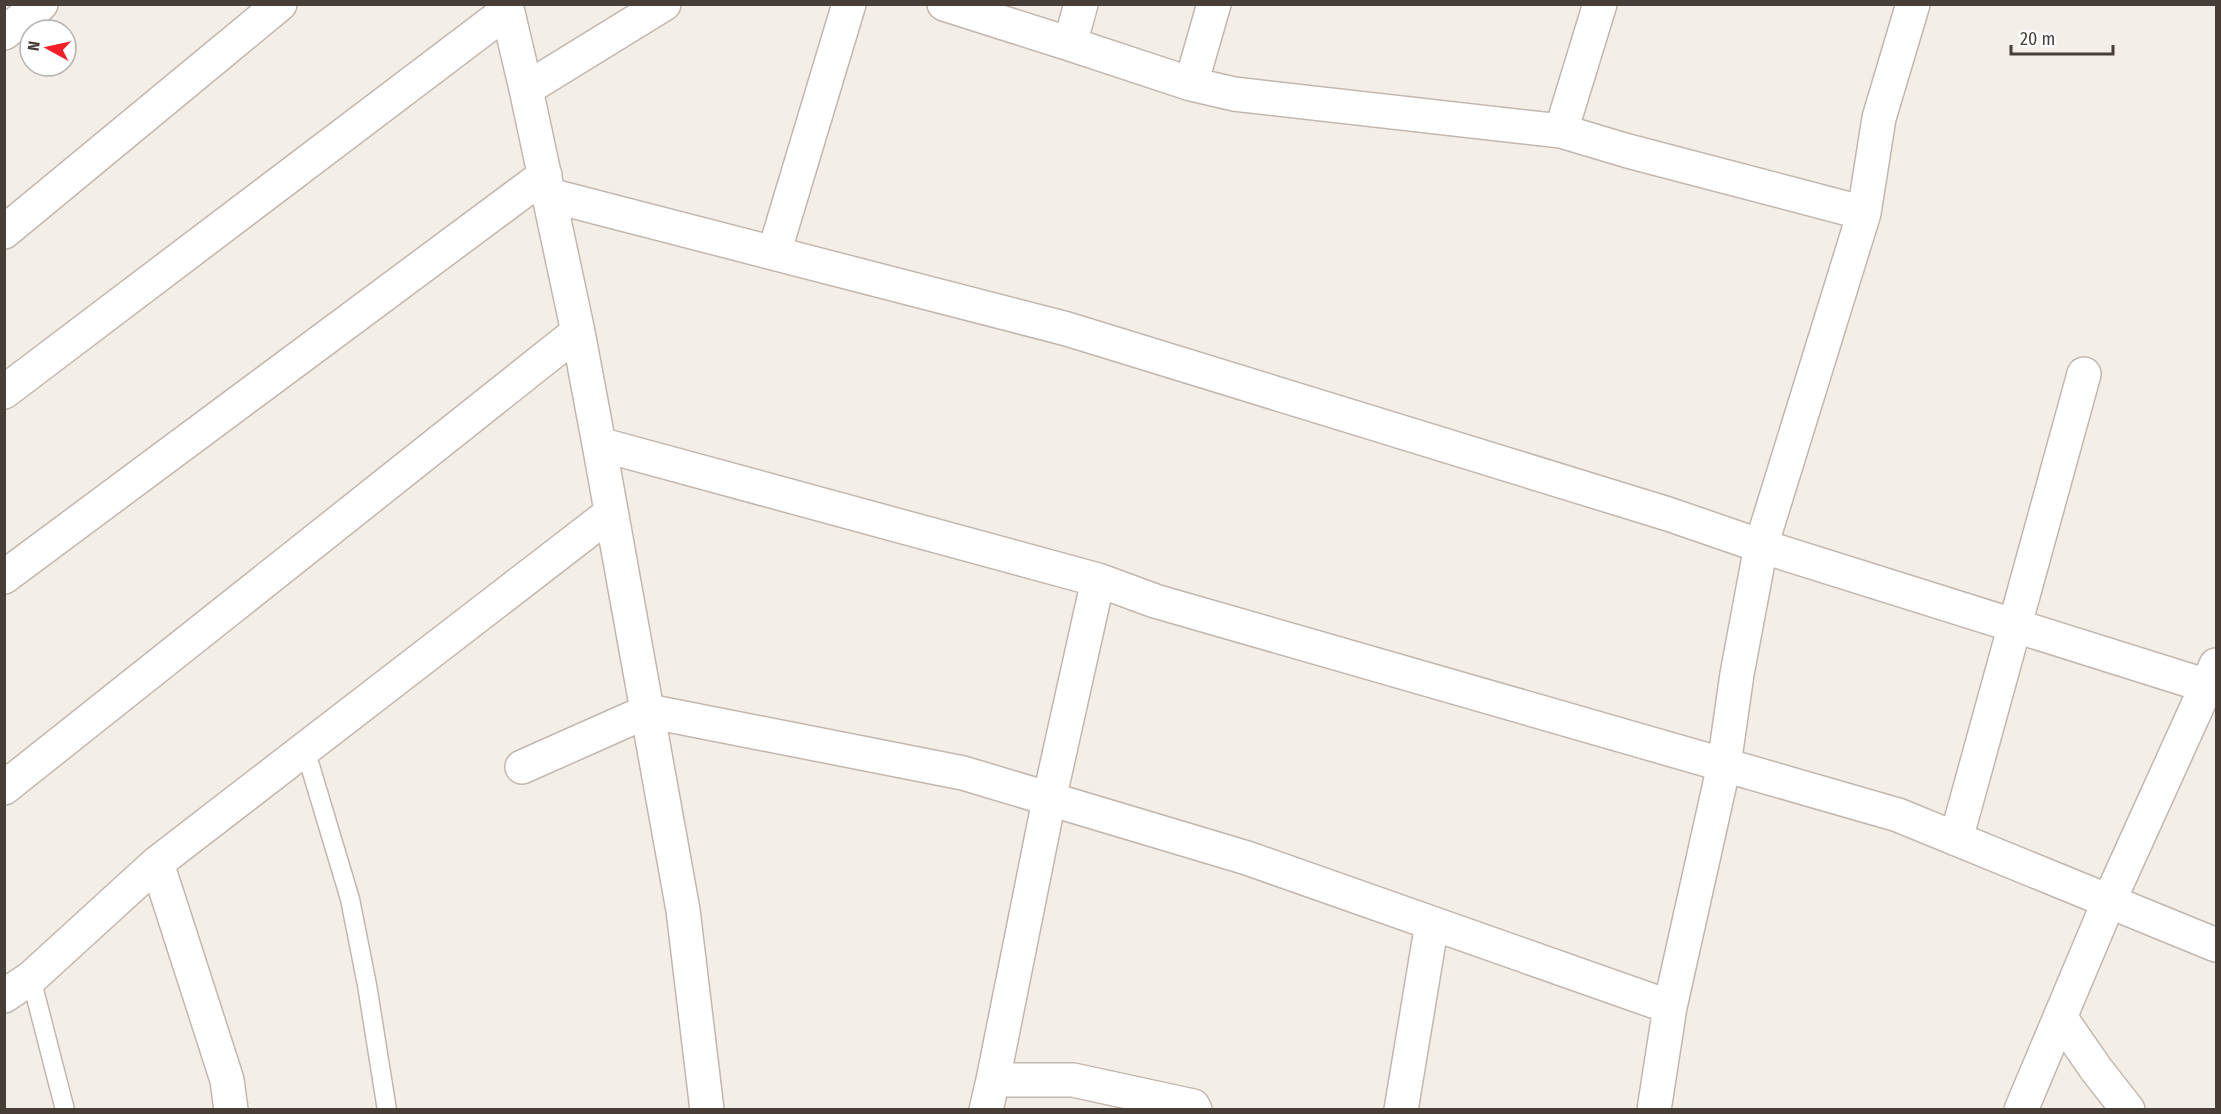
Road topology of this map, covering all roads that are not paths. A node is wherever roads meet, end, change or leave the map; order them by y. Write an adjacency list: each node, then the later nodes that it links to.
1 (41, 4): 11 (street)
2 (280, 4): 18 (street)
3 (664, 4): 14 (street)
4 (849, 4): 19 (street)
5 (944, 4): 12 (street)
6 (1081, 4): 12 (street)
7 (1214, 4): 13 (street)
8 (1600, 4): 15 (street)
9 (1913, 4): 17 (street)
10 (507, 8): 14 (street); 22 (street)
11 (4, 33)
12 (1070, 44): 13 (street)
13 (1191, 84): 15 (street)
14 (526, 89): 16 (street)
15 (1561, 131): 17 (street)
16 (547, 185): 19 (street); 20 (street); 26 (street)
17 (1864, 213): 25 (street)
18 (4, 232)
19 (774, 254): 25 (street)
20 (578, 332): 23 (street); 34 (street)
21 (2084, 374): 28 (street)
22 (4, 392)
23 (599, 444): 24 (street); 27 (street)
24 (611, 513): 30 (street); 31 (street)
25 (1761, 546): 28 (street); 32 (street)
26 (4, 577)
27 (1098, 580): 32 (street); 35 (street)
28 (2015, 625): 29 (street); 36 (street)
29 (2212, 675): 38 (street)
30 (648, 711): 33 (street); 35 (street); 50 (street)
31 (305, 749): 37 (street); 49 (lane)
32 (1724, 765): 36 (street); 43 (street)
33 (522, 767)
34 (4, 788)
35 (1049, 800): 39 (street); 45 (street)
36 (1956, 839): 38 (street)
37 (157, 863): 41 (street); 48 (street)
38 (2109, 901): 40 (street); 44 (street)
39 (1432, 923): 43 (street); 51 (street)
40 (2217, 945)
41 (31, 978): 42 (street); 47 (lane)
42 (4, 996)
43 (1670, 1007): 52 (street)
44 (2061, 1017): 53 (street); 54 (street)
45 (990, 1095): 46 (street)
46 (1199, 1108)
47 (65, 1110)
48 (231, 1110)
49 (387, 1110)
50 (707, 1110)
51 (1401, 1110)
52 (1654, 1110)
53 (2021, 1110)
54 (2127, 1110)

